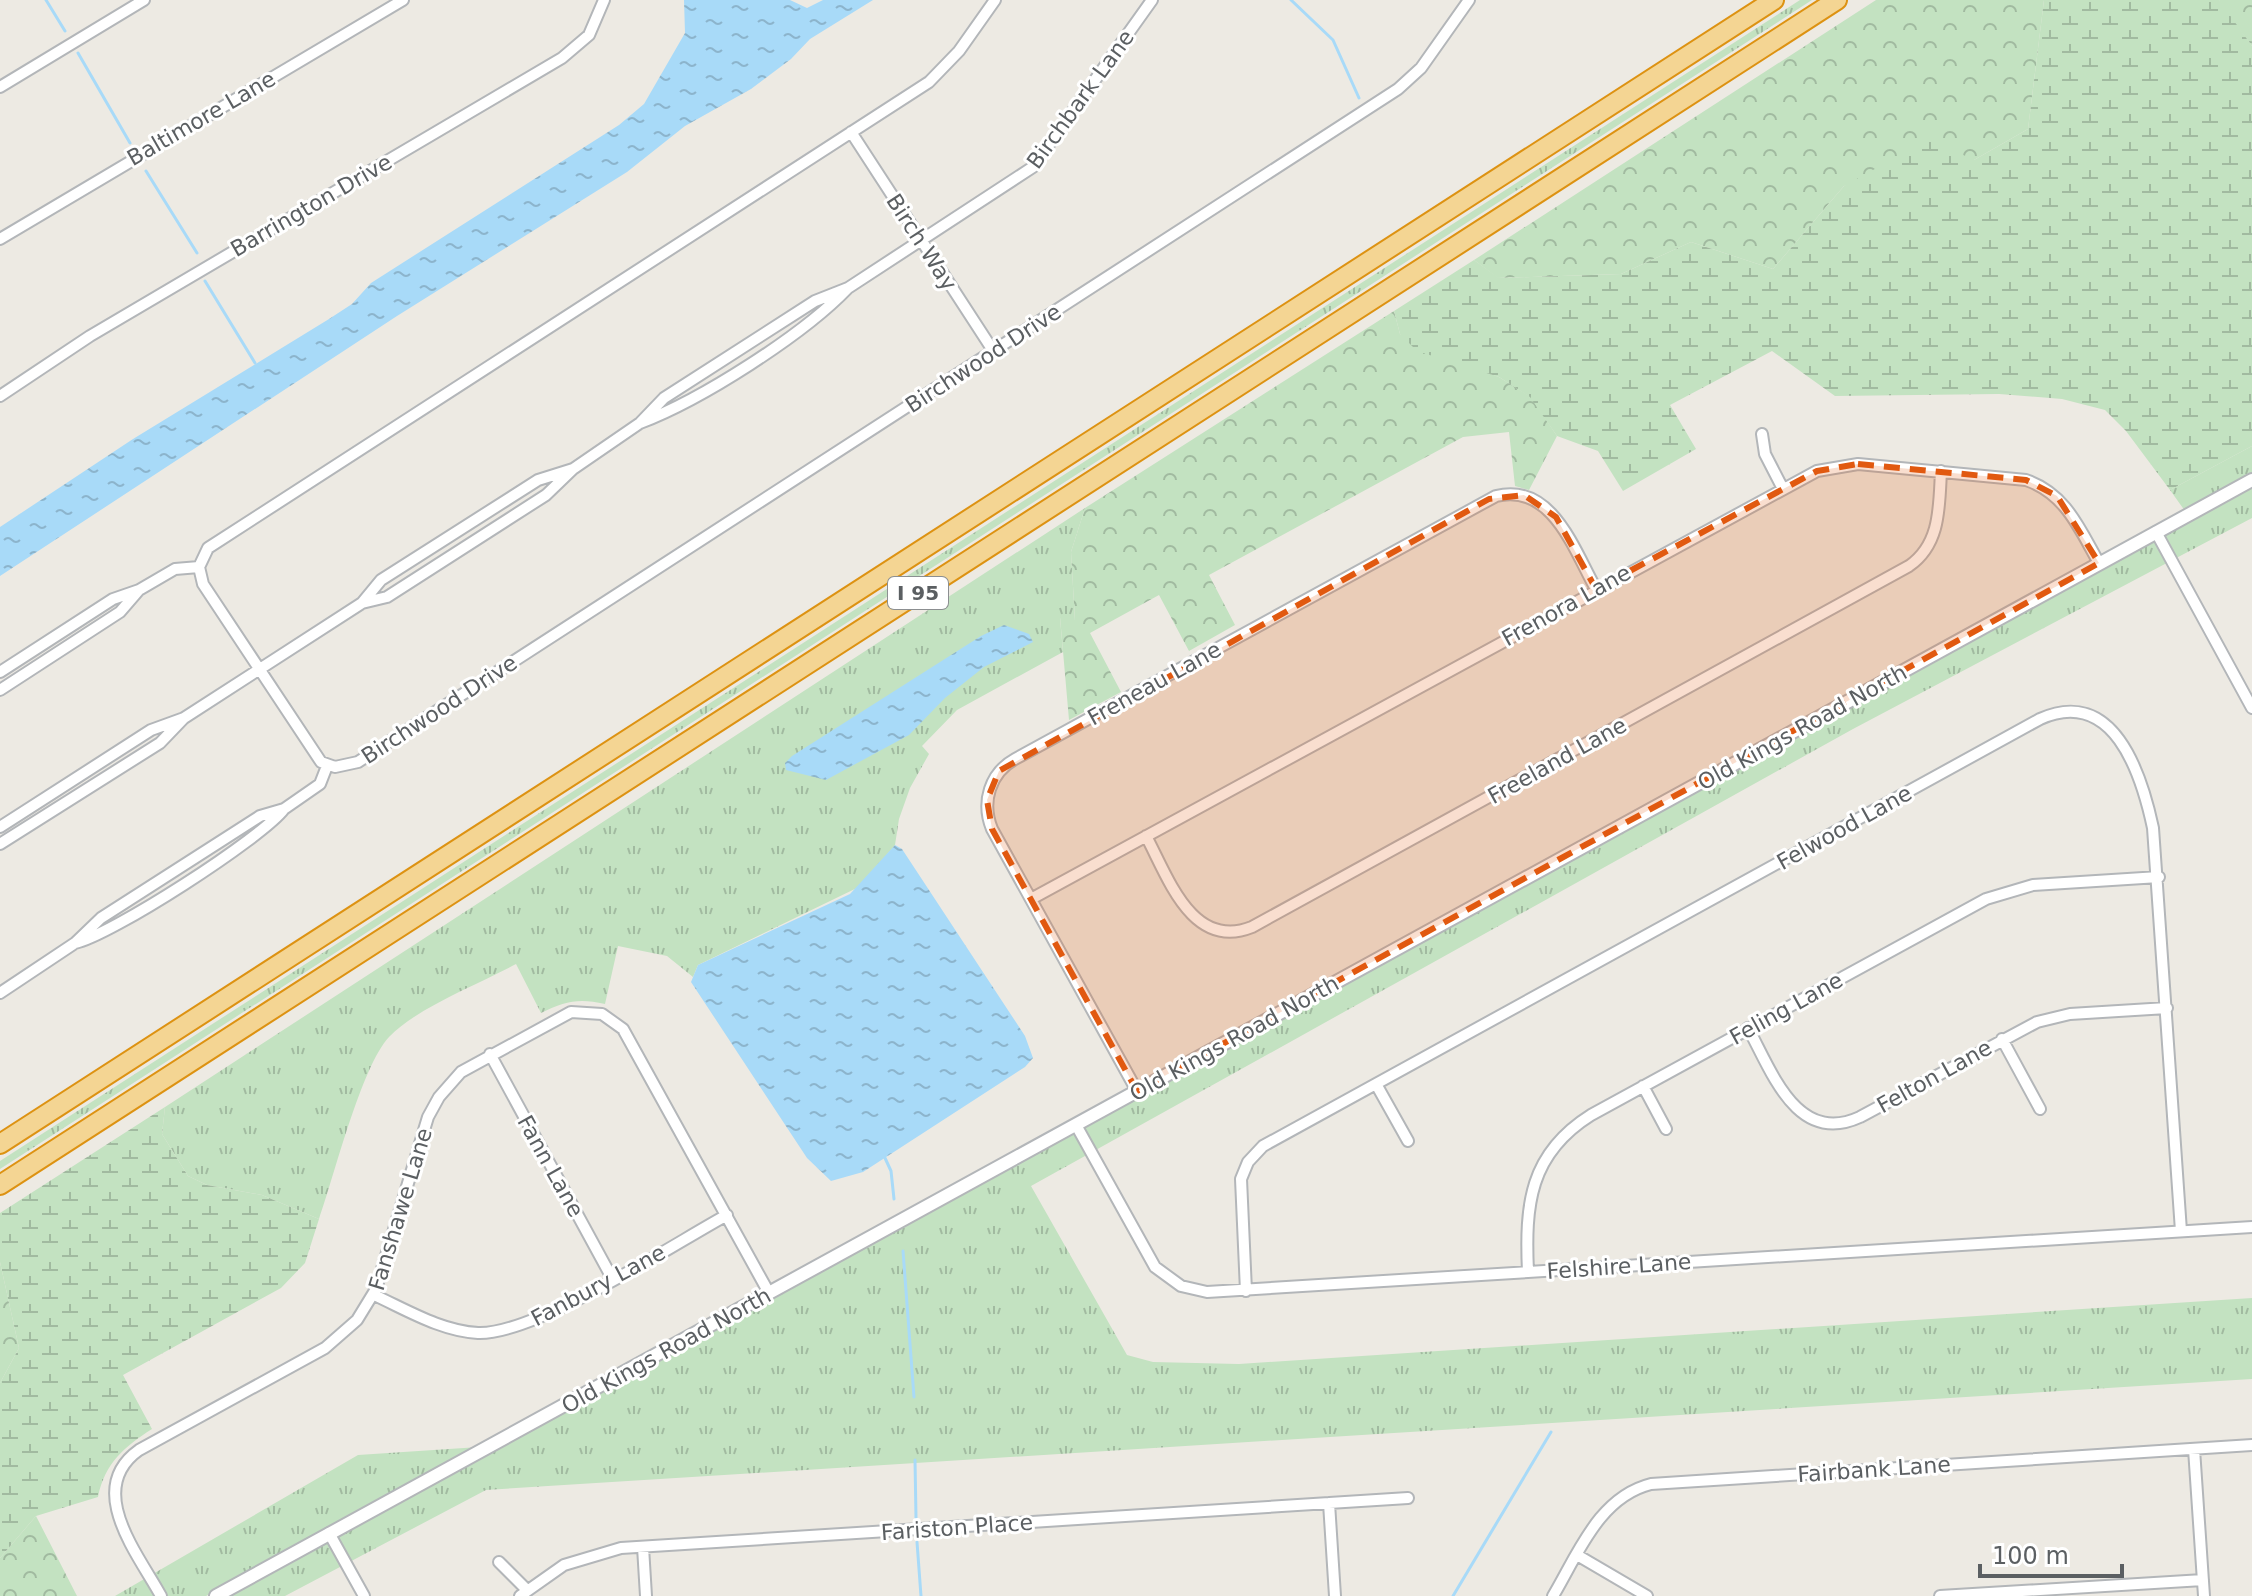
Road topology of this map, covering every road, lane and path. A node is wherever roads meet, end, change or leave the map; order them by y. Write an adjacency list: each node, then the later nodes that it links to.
1 (144, 0): 9 (street)
2 (403, 0): 11 (street, Baltimore Lane)
3 (604, 0): 14 (street, Barrington Drive)
4 (995, 0): 10 (street)
5 (1152, 0): 12 (street, Birchbark Lane)
6 (1469, 0): 13 (street, Birchwood Drive)
7 (1774, 0): 49 (highway, I 95)
8 (1837, 0): 50 (highway, I 95)
9 (0, 87)
10 (851, 132): 12 (street, Birch Way); 22 (street)
11 (0, 239)
12 (920, 241): 13 (street, Birch Way); 16 (street, Birchbark Lane)
13 (994, 352): 31 (street, Birchwood Drive)
14 (0, 396)
15 (1762, 434): 19 (street)
16 (573, 469): 25 (street); 25 (street)
17 (1941, 471): 19 (street, Frenora Lane); 21 (street, Frenora Lane); 33 (street, Freeland Lane)
18 (2252, 480): 20 (street, Old Kings Road North)
19 (1782, 487): 23 (street, Frenora Lane)
20 (2156, 532): 21 (street, Old Kings Road North); 29 (street)
21 (2099, 563): 44 (street, Old Kings Road North)
22 (199, 567): 24 (street); 26 (street)
23 (1596, 589): 33 (street, Frenora Lane); 36 (street, Freneau Lane)
24 (139, 590): 27 (street); 28 (street)
25 (362, 603): 26 (street)
26 (258, 669): 30 (street); 31 (street)
27 (0, 672)
28 (0, 690)
29 (2252, 708)
30 (184, 718): 32 (street); 34 (street)
31 (327, 766): 37 (street)
32 (0, 827)
33 (1146, 836): 36 (street, Frenora Lane)
34 (0, 844)
35 (2159, 877): 38 (street, Felwood Lane); 39 (street, Feling Lane); 42 (street, Felwood Lane)
36 (1031, 899): 44 (street, Freneau Lane)
37 (0, 993)
38 (2167, 1008): 40 (street, Felton Lane); 53 (street, Felwood Lane)
39 (1748, 1028): 40 (street, Felton Lane); 43 (street, Feling Lane)
40 (2002, 1039): 45 (street)
41 (490, 1054): 51 (street, Fanshawe Lane); 55 (street, Fann Lane); 58 (street, Fanshawe Lane)
42 (1376, 1084): 48 (street); 56 (street, Felwood Lane)
43 (1643, 1086): 47 (street); 54 (street, Feling Lane)
44 (1137, 1091): 46 (street, Old Kings Road North)
45 (2040, 1109)
46 (1076, 1125): 56 (street, Felshire Lane); 57 (street, Old Kings Road North)
47 (1666, 1129)
48 (1408, 1141)
49 (0, 1144)
50 (0, 1185)
51 (727, 1215): 55 (street, Fanbury Lane); 57 (street, Fanshawe Lane)
52 (2252, 1227): 53 (street, Felshire Lane)
53 (2181, 1231): 54 (street, Felshire Lane)
54 (1528, 1272): 56 (street, Felshire Lane)
55 (612, 1278): 58 (street, Fanbury Lane)
56 (1246, 1291)
57 (769, 1293): 63 (street, Old Kings Road North)
58 (374, 1295): 69 (street, Fanshawe Lane)
59 (2252, 1445): 60 (street, Fairbank Lane)
60 (2194, 1449): 65 (street, Fairbank Lane); 67 (street)
61 (1408, 1498): 62 (street, Fariston Place)
62 (1329, 1503): 64 (street, Fariston Place); 73 (street)
63 (329, 1533): 70 (street, Old Kings Road North); 71 (street)
64 (643, 1547): 68 (street, Fariston Place); 72 (street)
65 (1577, 1555): 74 (street, Fairbank Lane); 75 (street)
66 (499, 1562): 68 (street)
67 (2203, 1580): 76 (street); 77 (street)
68 (523, 1593)
69 (161, 1596)
70 (216, 1596)
71 (364, 1596)
72 (646, 1596)
73 (1335, 1596)
74 (1553, 1596)
75 (1647, 1596)
76 (1940, 1596)
77 (2204, 1596)

